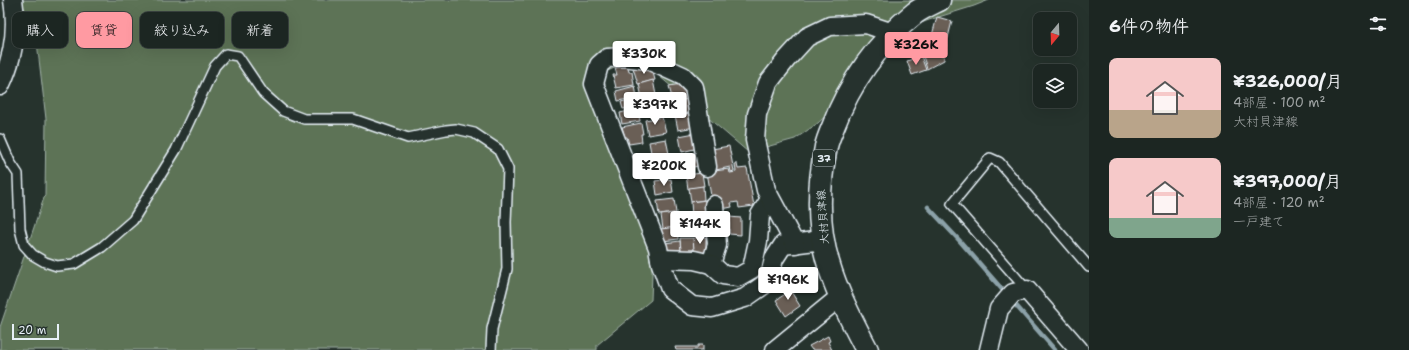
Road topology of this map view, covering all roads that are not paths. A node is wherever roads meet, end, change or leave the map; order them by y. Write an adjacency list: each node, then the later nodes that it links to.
1 (12, 0): 4 (street)
2 (939, 0): 3 (main road, 大村貝津線 / 37)
3 (893, 33): 7 (street); 9 (main road, 大村貝津線 / 37)
4 (0, 86)
5 (0, 140): 16 (lane)
6 (707, 167): 11 (street)
7 (770, 199): 10 (street); 12 (street)
8 (714, 205): 12 (street)
9 (823, 240): 10 (street); 15 (main road, 大村貝津線 / 37)
10 (795, 244): 11 (street)
11 (660, 259): 12 (street)
12 (711, 264)
13 (1089, 267): 14 (lane)
14 (1027, 290): 19 (street); 20 (street)
15 (840, 296): 17 (street); 18 (main road, 大村貝津線 / 37)
16 (491, 350)
17 (775, 350)
18 (867, 350)
19 (988, 350)
20 (1079, 350)

